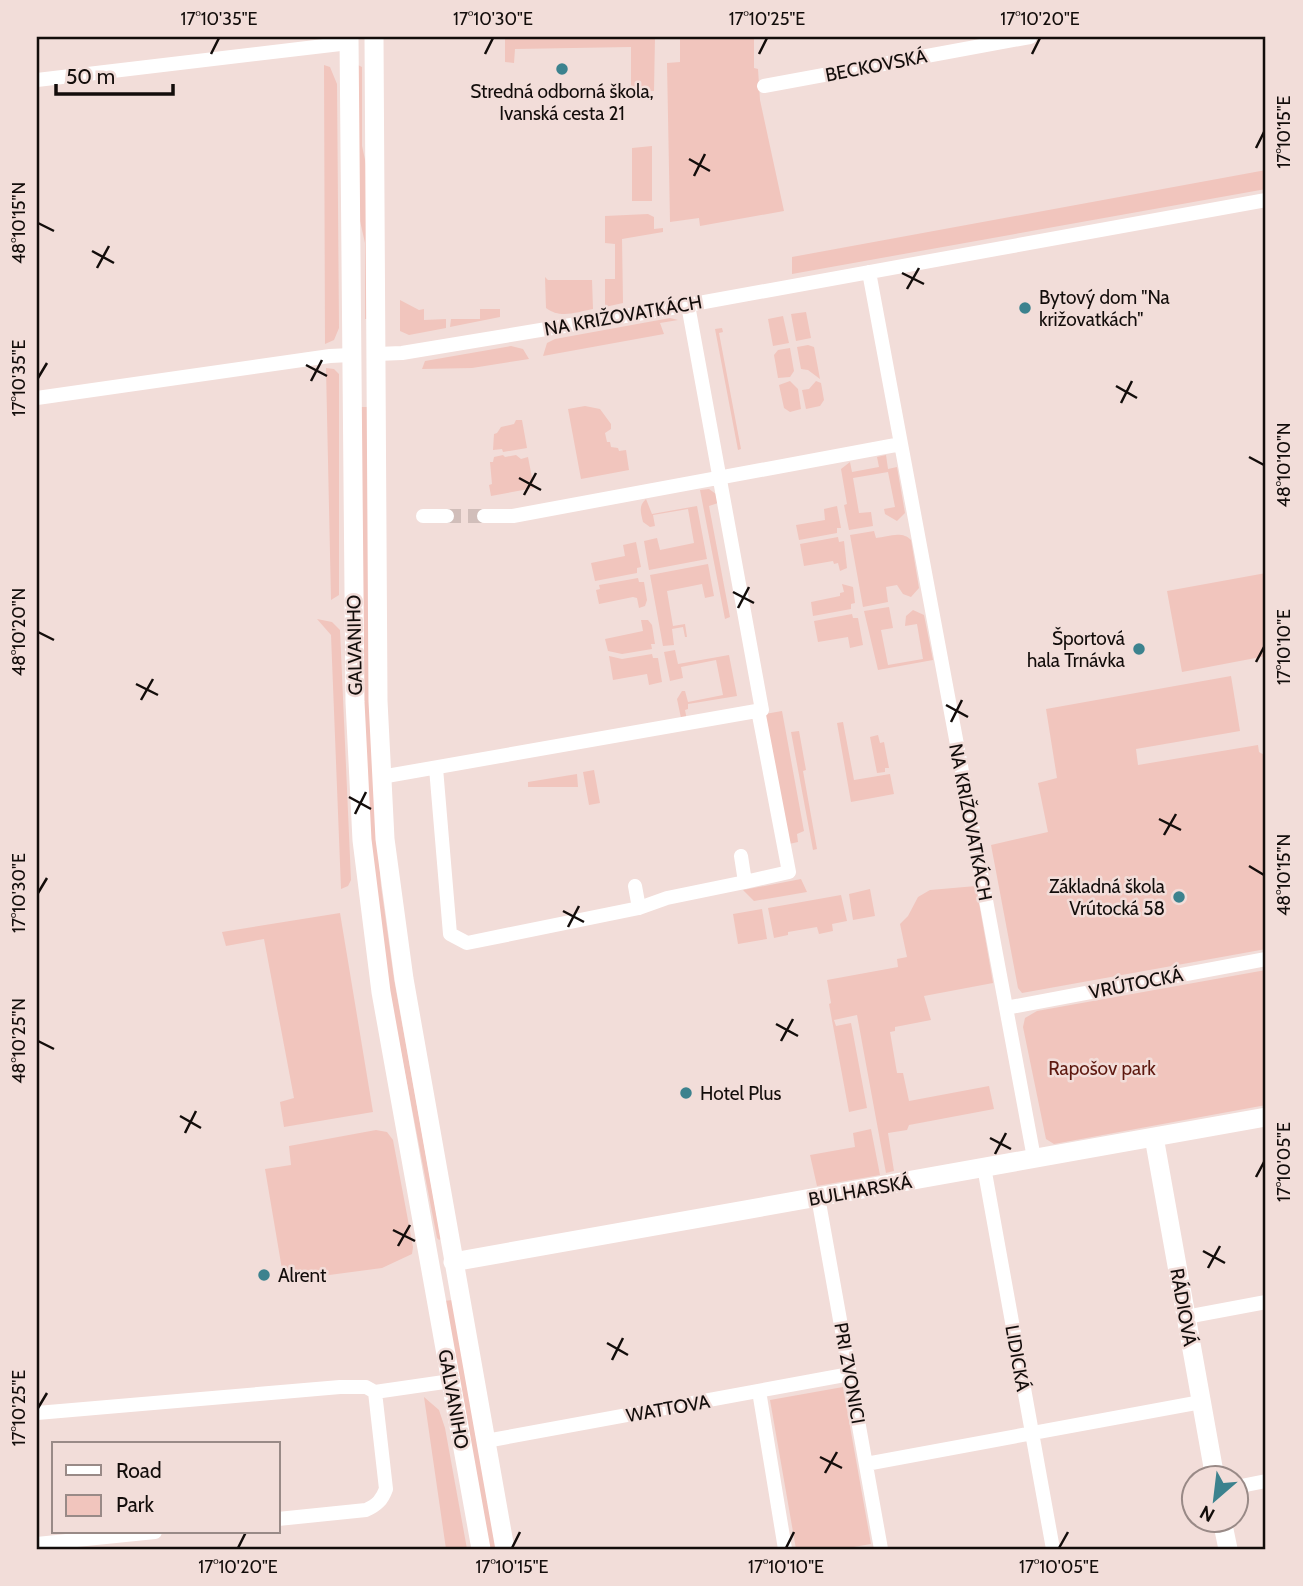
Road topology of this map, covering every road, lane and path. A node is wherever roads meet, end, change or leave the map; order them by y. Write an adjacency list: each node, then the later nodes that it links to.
1 (1030, 37): 5 (street, BECKOVSKÁ)
2 (374, 38): 3 (main road); 9 (main road, GALVANIHO)
3 (349, 40): 4 (street); 10 (main road, GALVANIHO)
4 (37, 79)
5 (764, 86)
6 (1266, 200): 7 (street, NA KRIŽOVATKÁCH)
7 (869, 272): 8 (street, NA KRIŽOVATKÁCH); 12 (street, NA KRIŽOVATKÁCH)
8 (688, 304): 9 (street, NA KRIŽOVATKÁCH); 13 (street)
9 (377, 354): 10 (main road); 19 (main road, GALVANIHO)
10 (351, 355): 11 (street); 31 (main road, GALVANIHO)
11 (37, 398)
12 (901, 444): 13 (street); 25 (street, NA KRIŽOVATKÁCH)
13 (720, 478): 16 (street); 17 (street)
14 (424, 516): 15 (street)
15 (447, 516)
16 (484, 516)
17 (760, 710): 18 (street); 21 (street)
18 (436, 768): 19 (street); 23 (street)
19 (381, 777): 32 (main road, GALVANIHO)
20 (741, 856): 21 (street)
21 (745, 882): 23 (street)
22 (635, 886): 23 (street)
23 (639, 908)
24 (1266, 959): 25 (street, VRÚTOCKÁ)
25 (1006, 1008): 28 (street, NA KRIŽOVATKÁCH)
26 (1266, 1117): 27 (main road, BULHARSKÁ)
27 (1154, 1137): 28 (main road, BULHARSKÁ); 34 (main road, RÁDIOVÁ)
28 (1034, 1158): 29 (main road, BULHARSKÁ)
29 (984, 1167): 30 (main road, BULHARSKÁ); 41 (street, LIDICKÁ)
30 (818, 1197): 32 (main road, BULHARSKÁ); 35 (street, PRI ZVONICI)
31 (426, 1249): 32 (main road); 36 (main road, GALVANIHO)
32 (453, 1262): 42 (main road, GALVANIHO)
33 (1266, 1302): 34 (street)
34 (1186, 1317): 39 (main road, RÁDIOVÁ)
35 (850, 1374): 37 (street, WATTOVA); 43 (street, PRI ZVONICI)
36 (451, 1381): 38 (street); 48 (main road, GALVANIHO)
37 (759, 1391): 42 (street, WATTOVA); 50 (street)
38 (376, 1392): 40 (street); 45 (street)
39 (1201, 1402): 41 (street); 44 (main road, RÁDIOVÁ)
40 (37, 1413)
41 (1032, 1433): 43 (street); 52 (street, LIDICKÁ)
42 (486, 1441): 49 (main road, GALVANIHO)
43 (866, 1464): 51 (street, PRI ZVONICI)
44 (1212, 1464)
45 (280, 1519)
46 (135, 1534): 47 (street)
47 (37, 1544)
48 (481, 1549)
49 (505, 1549)
50 (785, 1549)
51 (881, 1549)
52 (1053, 1549)

